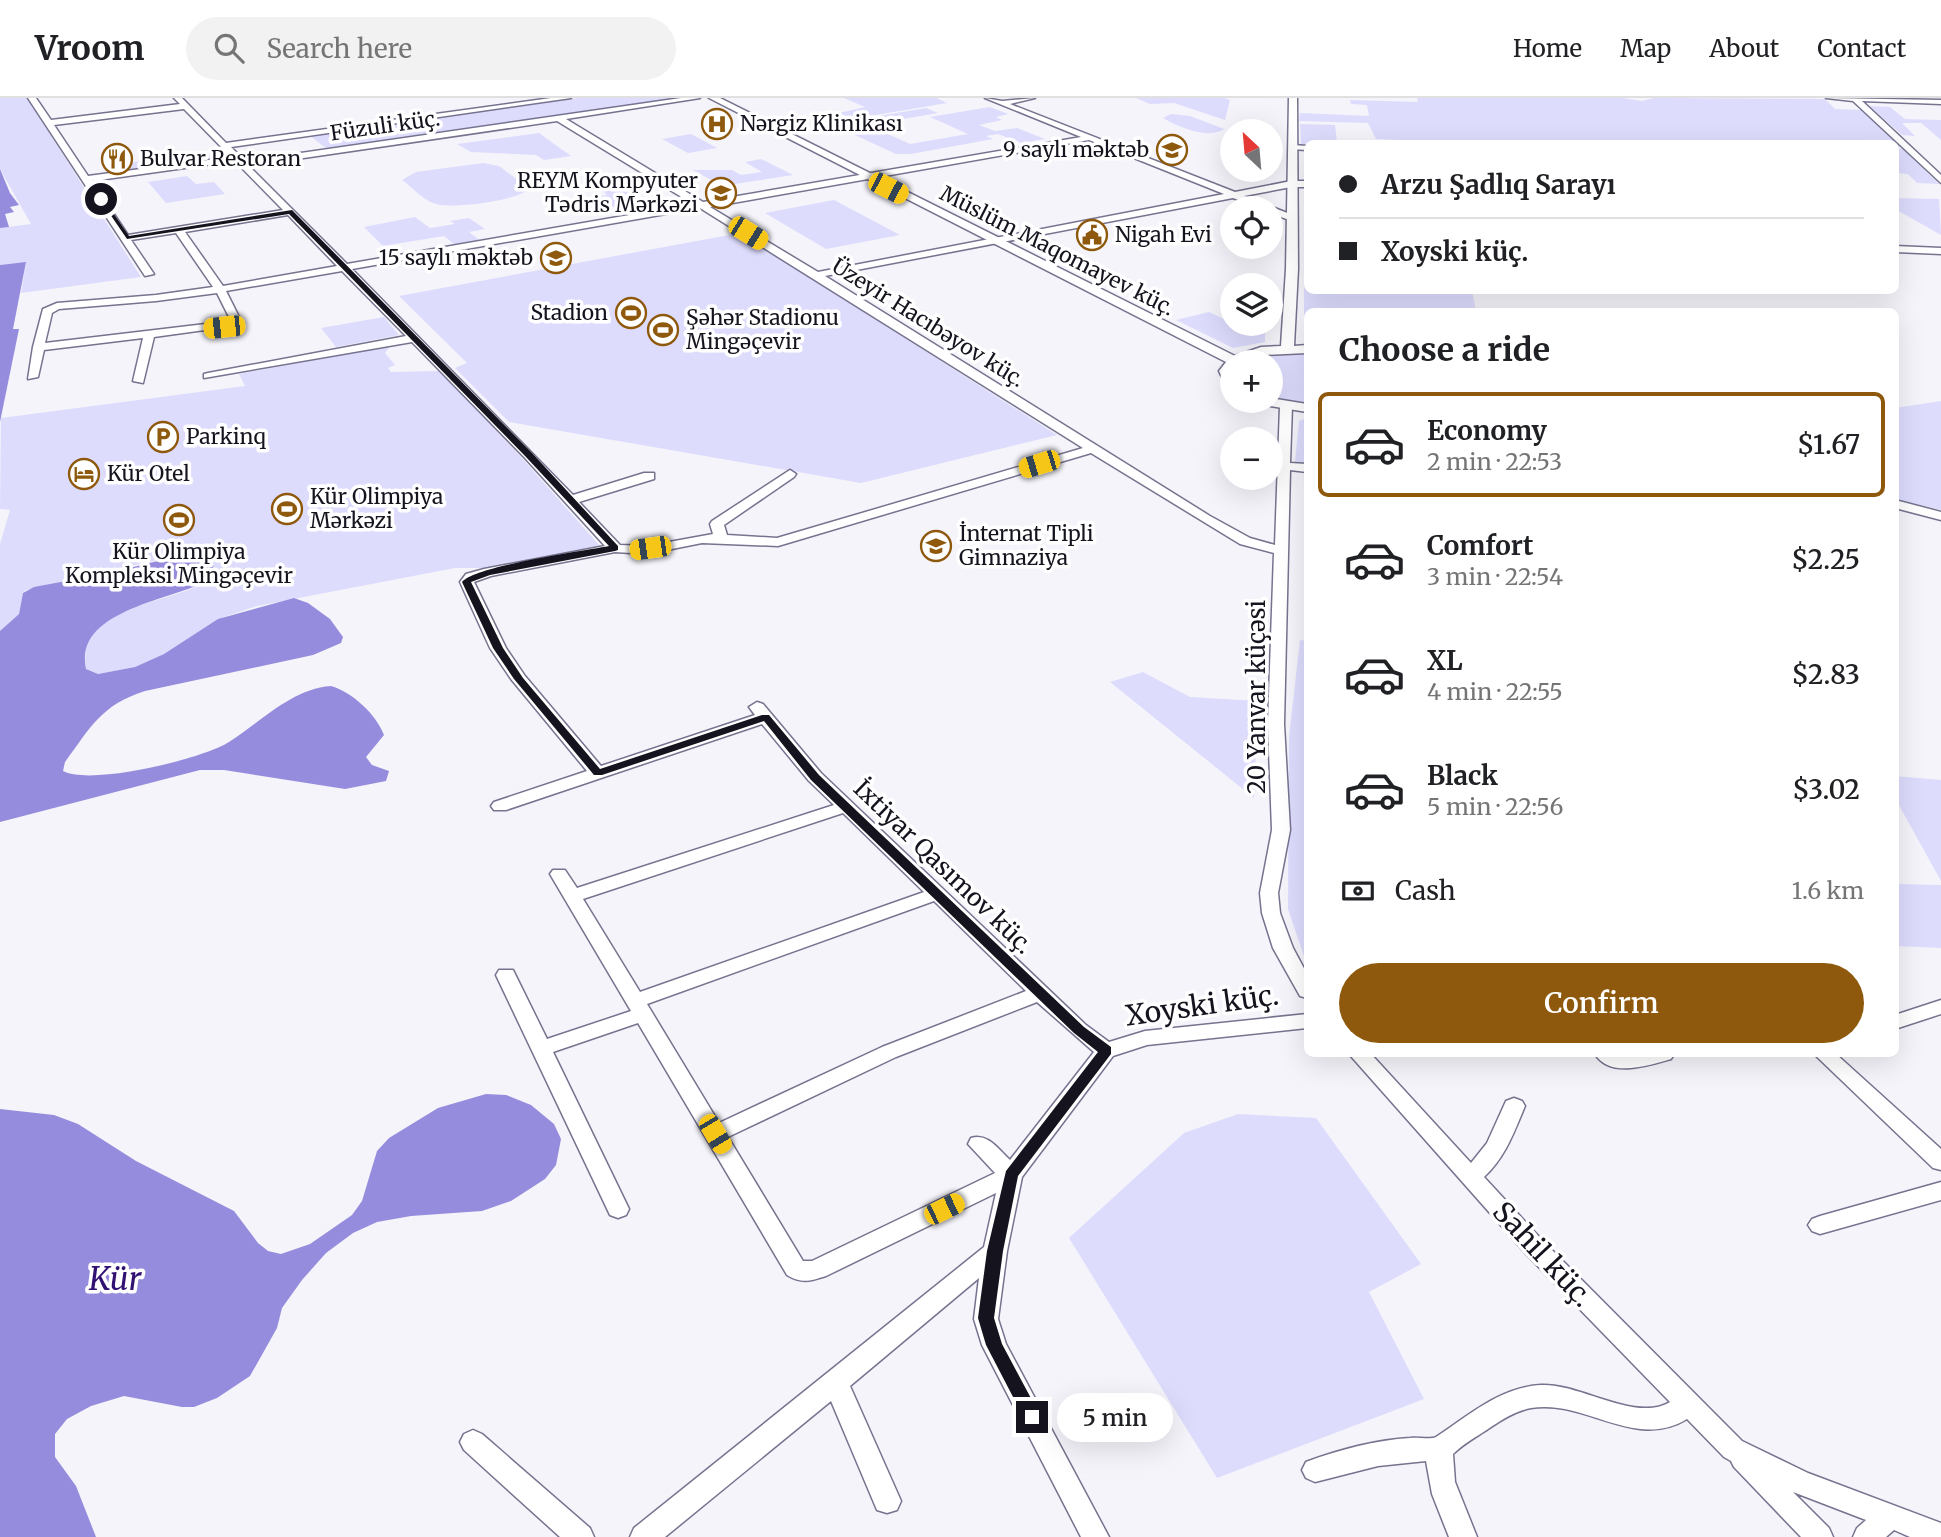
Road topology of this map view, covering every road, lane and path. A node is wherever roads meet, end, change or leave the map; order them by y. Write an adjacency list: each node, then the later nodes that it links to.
1 (32, 98): 17 (street)
2 (178, 98): 14 (street)
3 (567, 98): 11 (street, Füzuli küç.)
4 (696, 98): 15 (street, Füzuli küç.)
5 (713, 98): 29 (main road, Müslüm Maqomayev küç.)
6 (989, 98): 13 (street)
7 (1031, 98): 13 (street)
8 (1293, 98): 23 (main road)
9 (1830, 98): 10 (street)
10 (1855, 99): 12 (street); 21 (street)
11 (530, 100): 16 (street, Füzuli küç.)
12 (1941, 102)
13 (1002, 103): 18 (street)
14 (186, 106): 17 (street); 22 (street)
15 (558, 118): 19 (street, Füzuli küç.); 35 (street, Üzeyir Hacıbəyov küç.)
16 (384, 123): 19 (street); 22 (street, Füzuli küç.)
17 (48, 124): 28 (street)
18 (1089, 138): 29 (street); 34 (street)
19 (407, 140): 26 (street, Füzuli küç.)
20 (1899, 140): 31 (street)
21 (1899, 140)
22 (227, 147): 25 (street, Füzuli küç.); 26 (street)
23 (1293, 147): 24 (street); 32 (main road)
24 (1304, 148)
25 (215, 150)
26 (241, 161): 30 (street, Füzuli küç.); 36 (street)
27 (94, 167): 28 (street)
28 (81, 169): 30 (street)
29 (867, 177): 35 (street); 40 (main road, Müslüm Maqomayev küç.)
30 (88, 179): 39 (street)
31 (1941, 180)
32 (1291, 184): 33 (street); 34 (street); 37 (main road)
33 (1304, 184)
34 (1232, 195): 40 (street)
35 (703, 206): 43 (street); 45 (street, Üzeyir Hacıbəyov küç.)
36 (290, 212): 38 (street); 43 (street)
37 (1299, 221): 50 (main road)
38 (178, 229): 39 (street); 46 (street)
39 (127, 238): 44 (street)
40 (992, 241): 45 (street); 53 (main road, Müslüm Maqomayev küç.)
41 (1899, 249): 42 (street)
42 (1941, 251)
43 (346, 268): 46 (street); 48 (street)
44 (149, 274)
45 (816, 275): 60 (street, Üzeyir Hacıbəyov küç.)
46 (220, 289): 47 (street); 49 (street)
47 (149, 335): 49 (street); 56 (street)
48 (414, 338): 54 (street); 65 (street)
49 (38, 347): 55 (street)
50 (1287, 348): 51 (main road); 52 (main road)
51 (1304, 349)
52 (1270, 350)
53 (1220, 355)
54 (208, 376)
55 (32, 377)
56 (139, 381)
57 (1283, 404): 58 (main road)
58 (1286, 405): 59 (main road); 61 (street, 20 Yanvar küçəsi)
59 (1304, 408)
60 (1091, 449): 68 (street); 70 (street, Üzeyir Hacıbəyov küç.)
61 (1286, 466): 62 (street); 70 (street, 20 Yanvar küçəsi)
62 (1304, 468)
63 (790, 474): 68 (street)
64 (649, 476): 65 (street)
65 (570, 500): 69 (street)
66 (1899, 505): 67 (street)
67 (1941, 516)
68 (721, 538): 69 (street)
69 (615, 548): 71 (street)
70 (1281, 551): 78 (street, 20 Yanvar küçəsi)
71 (598, 773): 72 (street); 73 (street, İxtiyar Qasımov küç.)
72 (500, 806)
73 (845, 807): 75 (street, İxtiyar Qasımov küç.); 76 (street)
74 (559, 874): 76 (street)
75 (936, 894): 79 (street, İxtiyar Qasımov küç.); 81 (street)
76 (572, 896): 81 (street)
77 (506, 975): 84 (street)
78 (1303, 987)
79 (1040, 993): 85 (street, İxtiyar Qasımov küç.); 91 (street)
80 (1941, 1007): 83 (street)
81 (639, 1008): 84 (street); 91 (street)
82 (1304, 1021): 85 (street, Xoyski küç.)
83 (1899, 1021)
84 (541, 1049): 97 (street)
85 (1106, 1051): 94 (street, Xoyski küç.)
86 (1362, 1057): 95 (street, Sahil küç.)
87 (1610, 1057): 88 (street)
88 (1650, 1057)
89 (1827, 1057): 93 (street)
90 (1514, 1106): 95 (street)
91 (715, 1134): 94 (street)
92 (979, 1144): 94 (street)
93 (1941, 1162)
94 (1011, 1175): 99 (street, Xoyski küç.)
95 (1470, 1176): 101 (street, Sahil küç.)
96 (1941, 1191): 98 (street)
97 (618, 1209)
98 (1820, 1225)
99 (995, 1251): 100 (street); 111 (street, Xoyski küç.)
100 (836, 1382): 106 (street); 110 (street)
101 (1689, 1404): 103 (street, Sahil küç.); 104 (street)
102 (473, 1442): 109 (street)
103 (1733, 1449): 107 (street, Sahil küç.); 113 (street, Sahil küç.)
104 (1441, 1451): 105 (street); 112 (street)
105 (1315, 1470)
106 (887, 1501)
107 (1889, 1517): 108 (street, Sahil küç.); 114 (street)
108 (1941, 1536)
109 (580, 1537)
110 (644, 1537)
111 (1095, 1537)
112 (1463, 1537)
113 (1819, 1537)
114 (1867, 1537)

